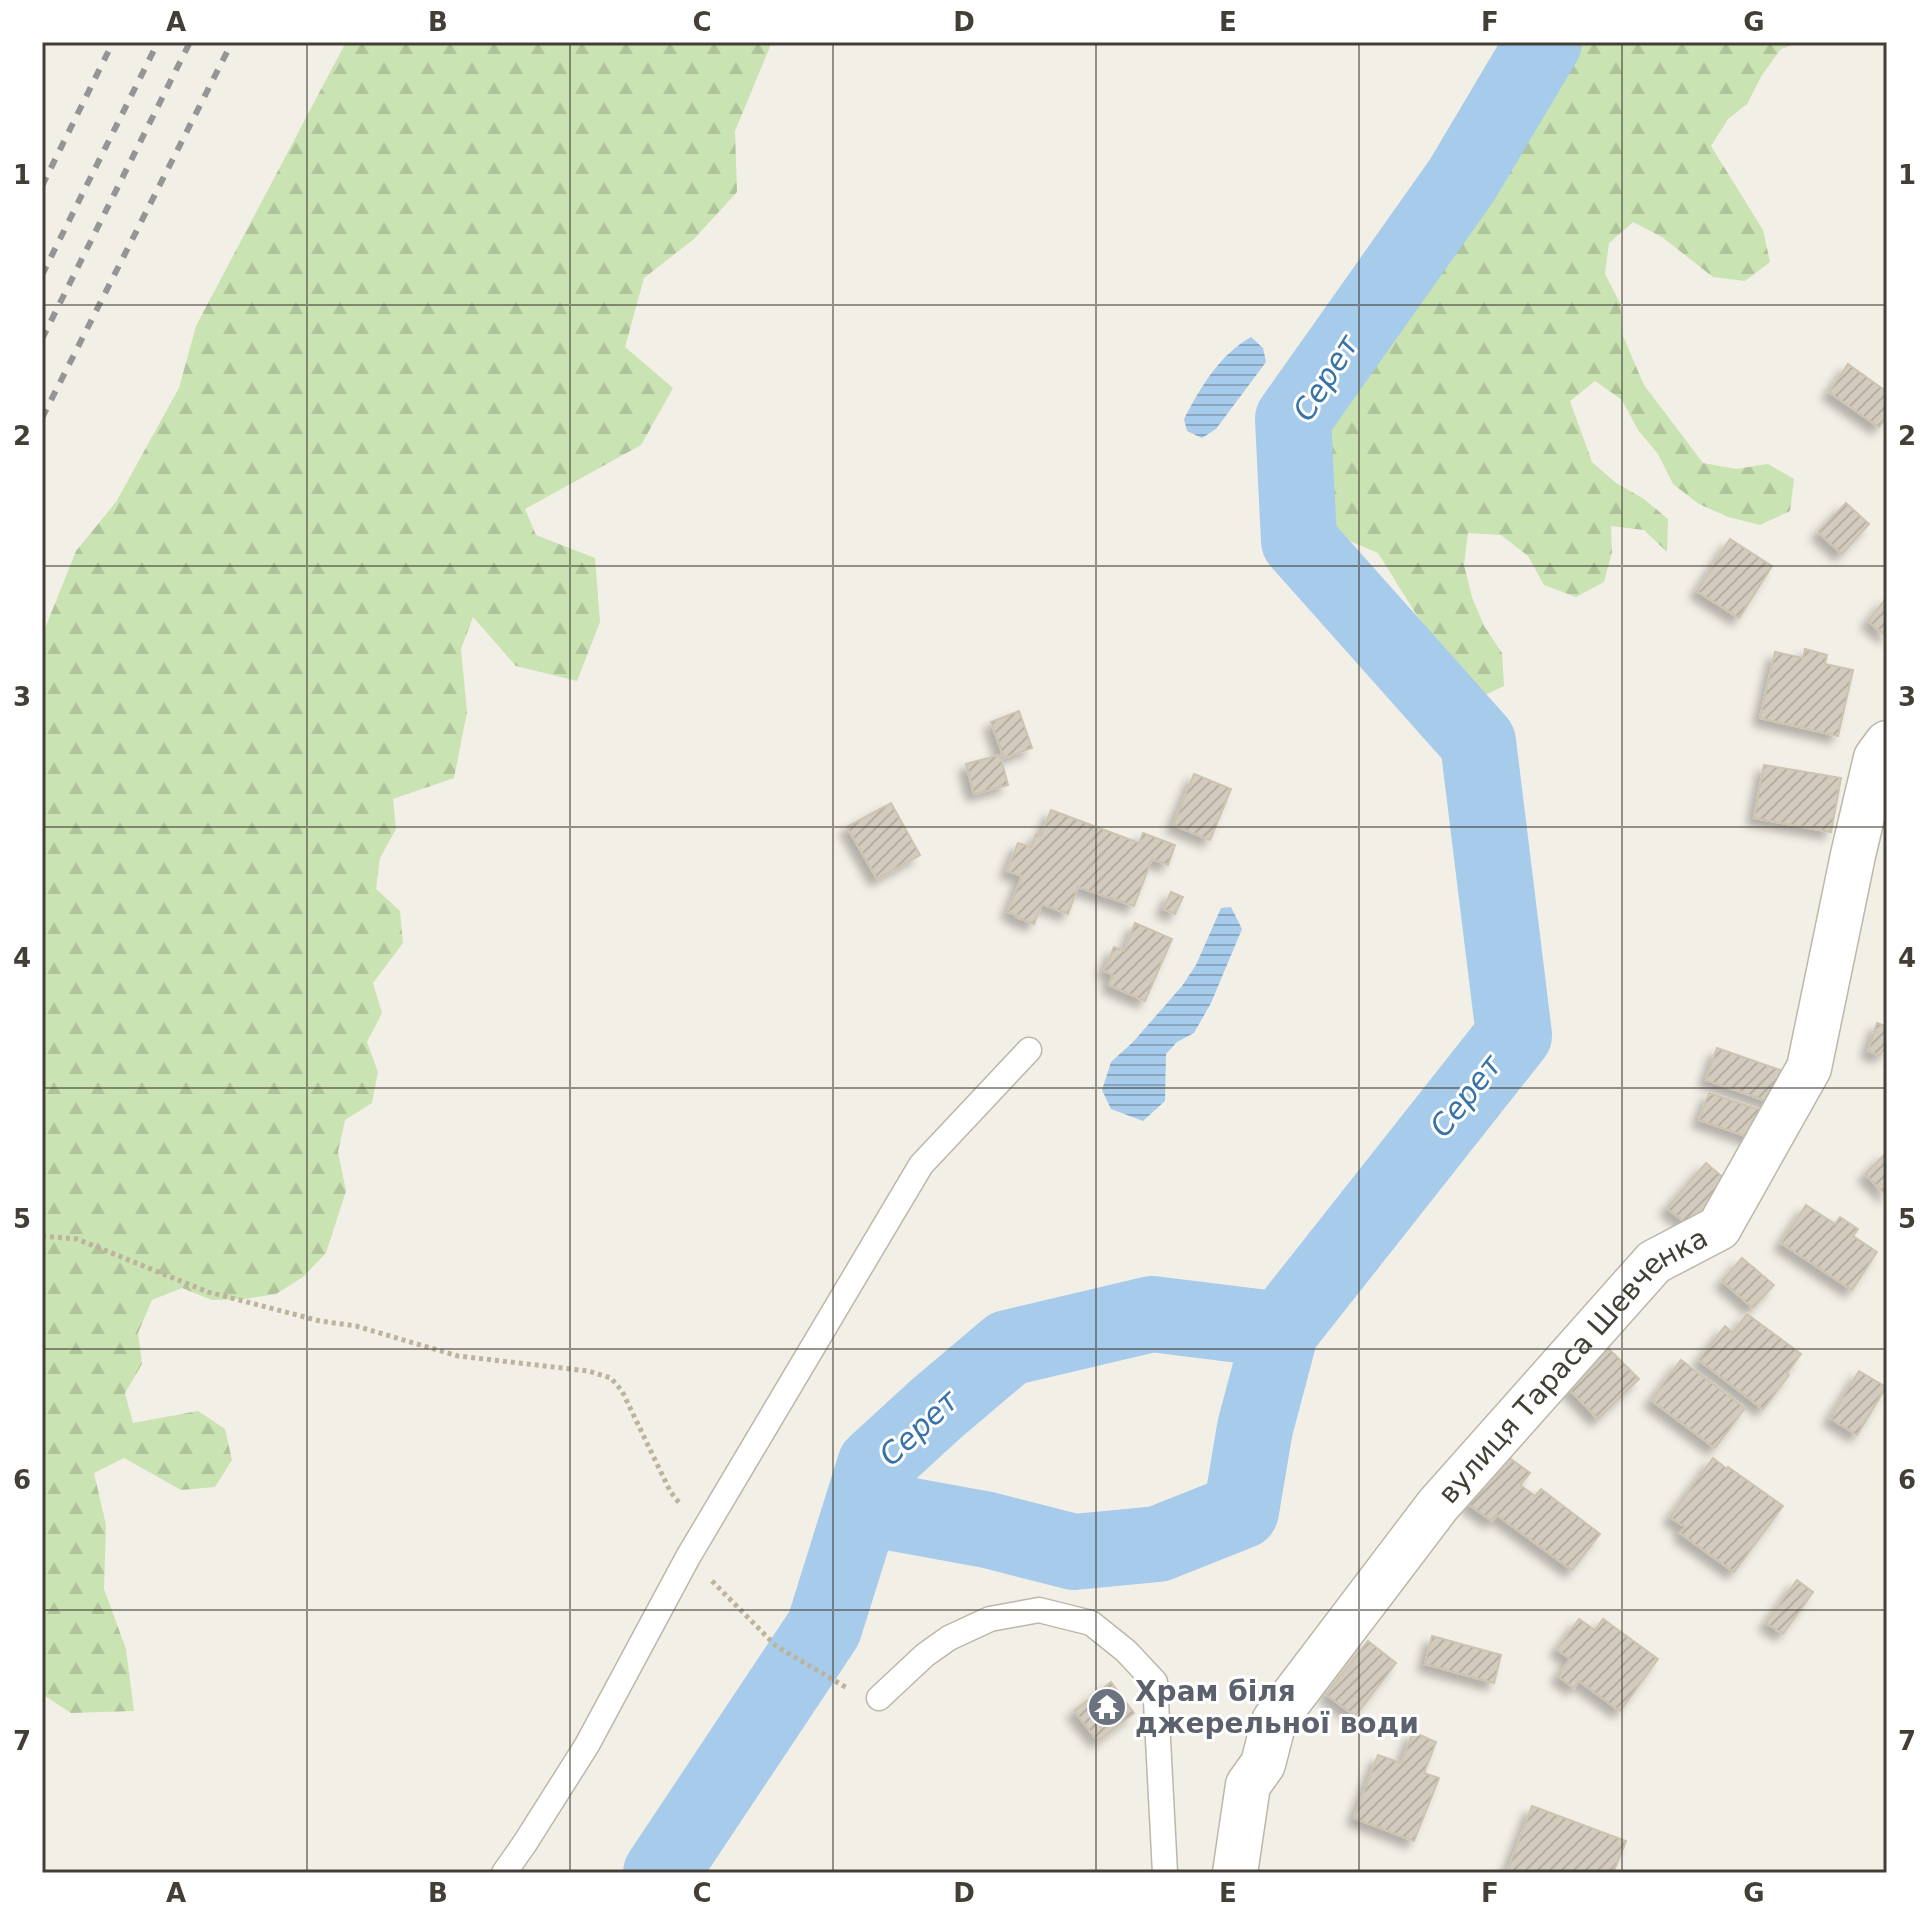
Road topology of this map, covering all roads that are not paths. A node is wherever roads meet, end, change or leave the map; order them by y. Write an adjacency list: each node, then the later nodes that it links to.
1 (1887, 743): 6 (street, вулиця Тараса Шевченка)
2 (1029, 1050): 4 (lane)
3 (879, 1698): 5 (lane)
4 (504, 1873)
5 (1165, 1873)
6 (1235, 1873)

